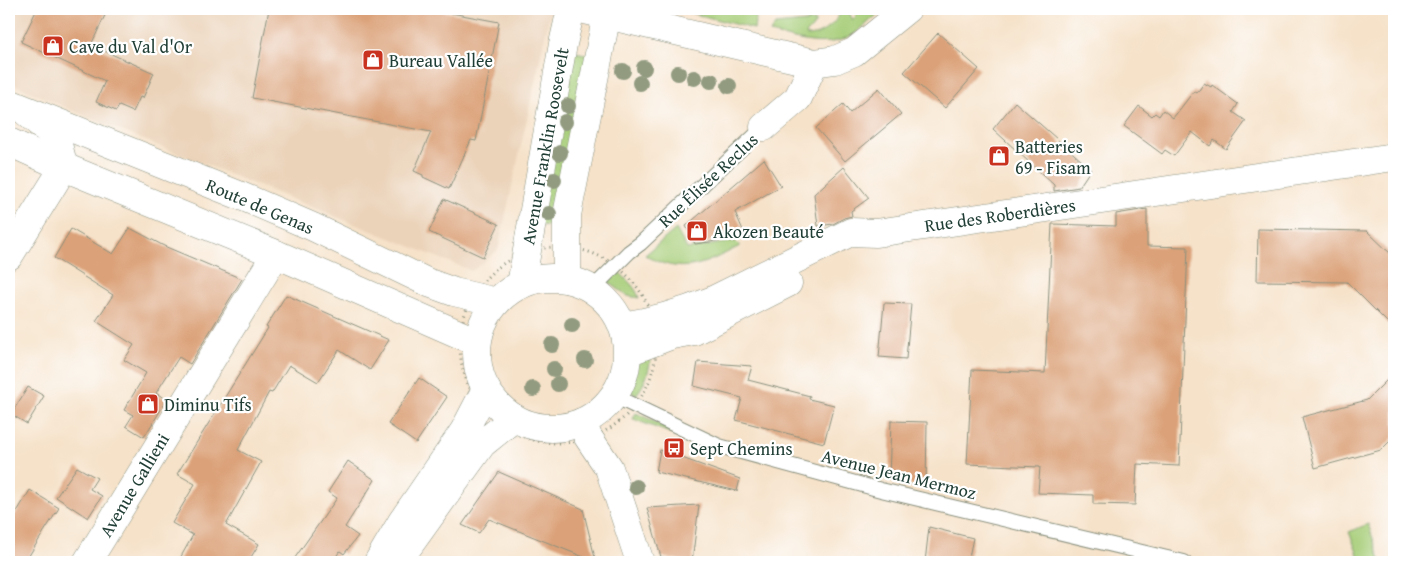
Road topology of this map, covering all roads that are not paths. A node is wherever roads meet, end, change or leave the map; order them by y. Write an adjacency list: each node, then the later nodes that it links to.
1 (570, 9): 13 (main road, Avenue Franklin Roosevelt)
2 (907, 9): 4 (main road)
3 (599, 11): 4 (main road); 12 (main road, Avenue Franklin Roosevelt)
4 (814, 63): 6 (main road, Rue Élisée Reclus)
5 (16, 106): 9 (main road, Route de Genas); 15 (main road, Route de Genas)
6 (764, 127): 14 (lane, Rue Élisée Reclus)
7 (9, 142): 9 (main road)
8 (1394, 157): 17 (main road, Rue des Roberdières)
9 (64, 167): 10 (main road); 11 (main road)
10 (276, 254): 16 (main road); 22 (main road, Avenue Gallieni)
11 (9, 256)
12 (568, 279): 13 (main road); 14 (main road)
13 (521, 285): 15 (main road)
14 (592, 290): 17 (main road)
15 (497, 302): 16 (main road)
16 (468, 338): 18 (main road)
17 (625, 339): 19 (main road)
18 (483, 396): 20 (main road); 23 (main road)
19 (624, 401): 21 (main road); 26 (lane, Avenue Jean Mermoz)
20 (508, 422): 21 (main road); 24 (main road)
21 (585, 430): 25 (main road)
22 (87, 562)
23 (378, 562)
24 (397, 562)
25 (640, 562)
26 (1184, 562)

